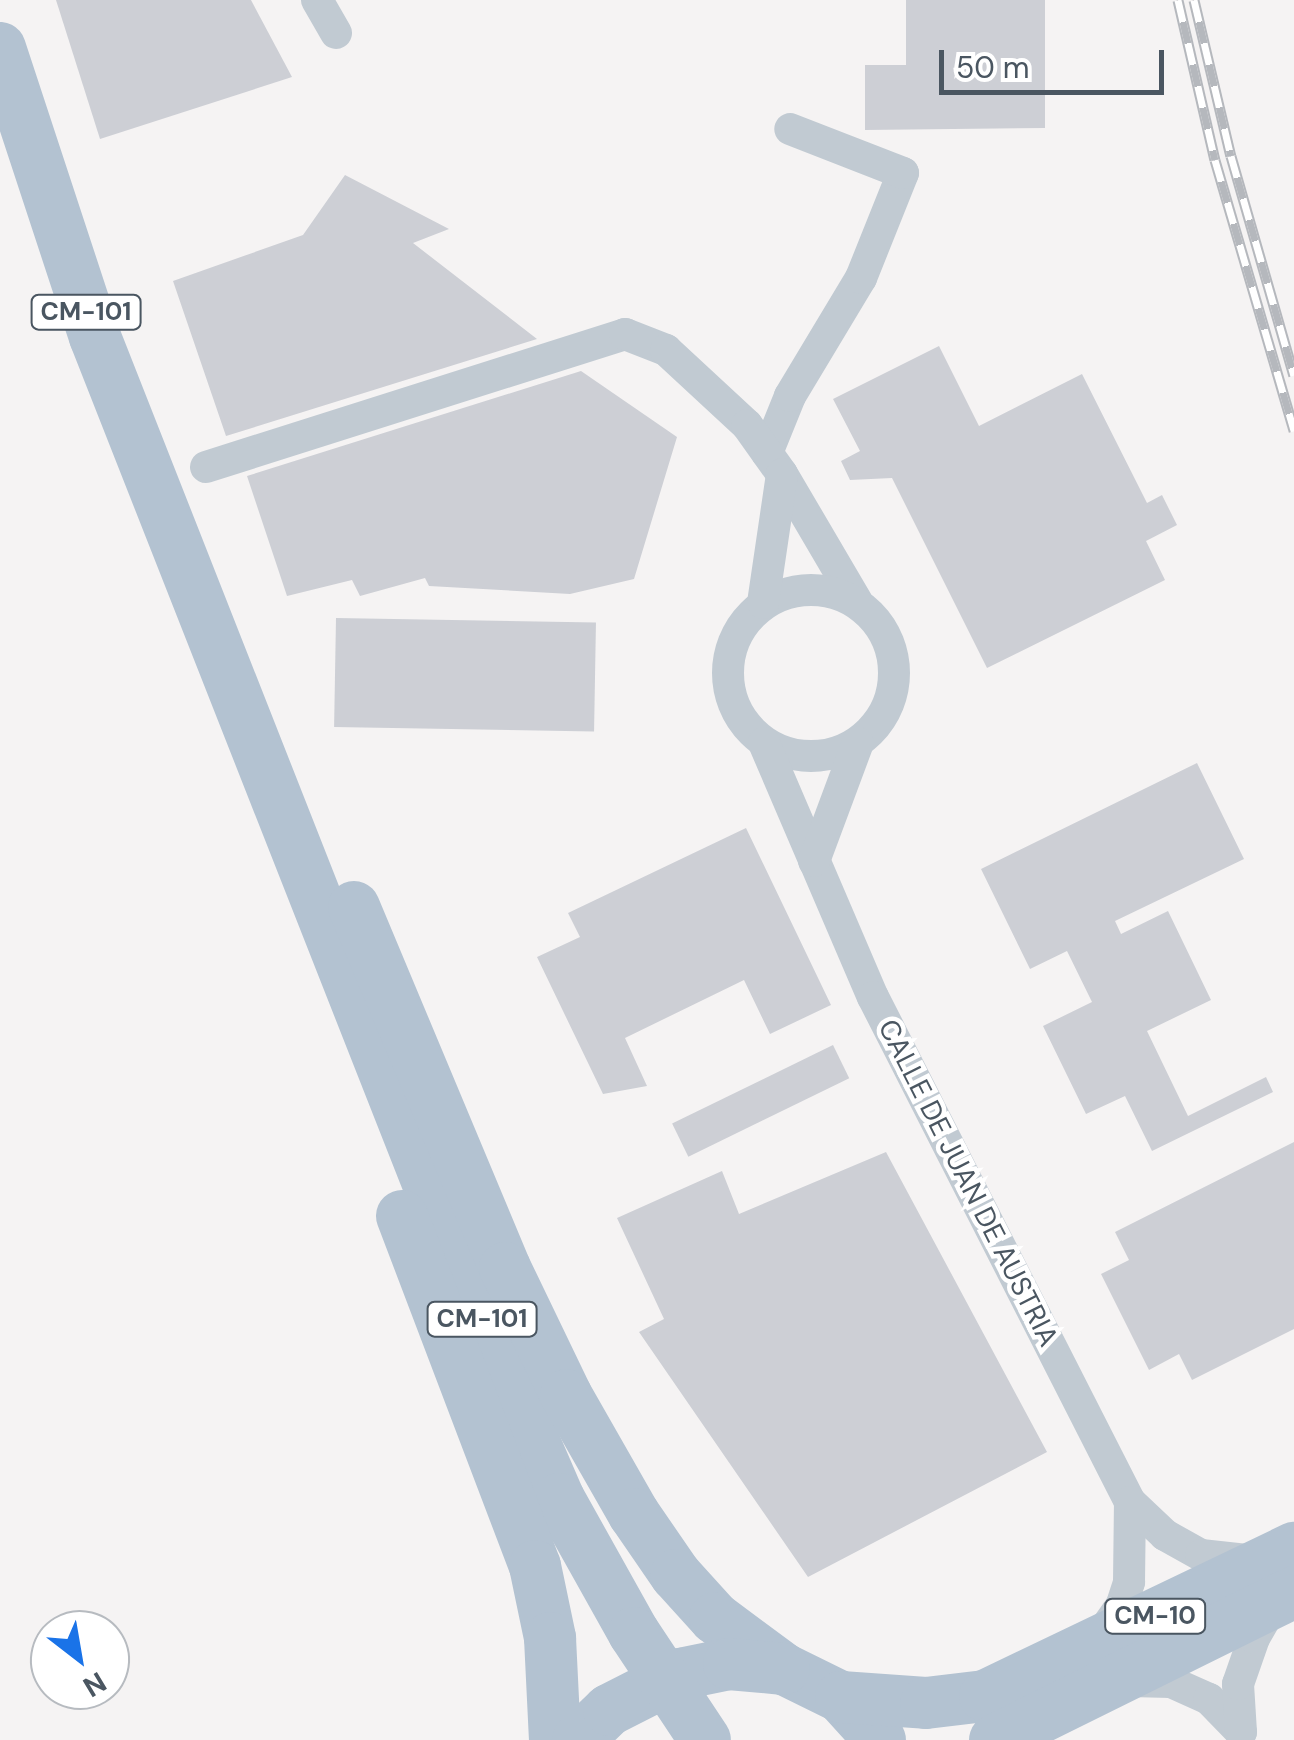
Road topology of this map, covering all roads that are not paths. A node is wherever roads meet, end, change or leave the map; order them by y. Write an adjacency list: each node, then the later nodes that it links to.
1 (317, 0): 2 (street)
2 (336, 33)
3 (0, 48): 7 (main road, CM-101)
4 (790, 128): 5 (street)
5 (774, 463): 6 (street); 8 (street); 9 (street)
6 (206, 467)
7 (185, 571): 16 (main road); 19 (main road); 21 (main road, CM-101, bridge)
8 (858, 602): 9 (street); 10 (street)
9 (764, 603): 11 (street)
10 (858, 742): 11 (street); 12 (street)
11 (764, 743): 12 (street, CALLE DE JUAN DE AUSTRIA)
12 (814, 860): 13 (street, CALLE DE JUAN DE AUSTRIA)
13 (1130, 1502): 14 (street); 15 (street)
14 (1282, 1576): 15 (main road, CM-10); 18 (street)
15 (1103, 1662): 17 (main road, CM-10); 18 (street); 23 (main road, CM-10)
16 (784, 1668): 17 (main road, CM-10); 20 (main road, CM-10)
17 (841, 1697): 22 (main road, CM-10)
18 (1243, 1736)
19 (555, 1740)
20 (578, 1740)
21 (705, 1740)
22 (880, 1740)
23 (995, 1740)

